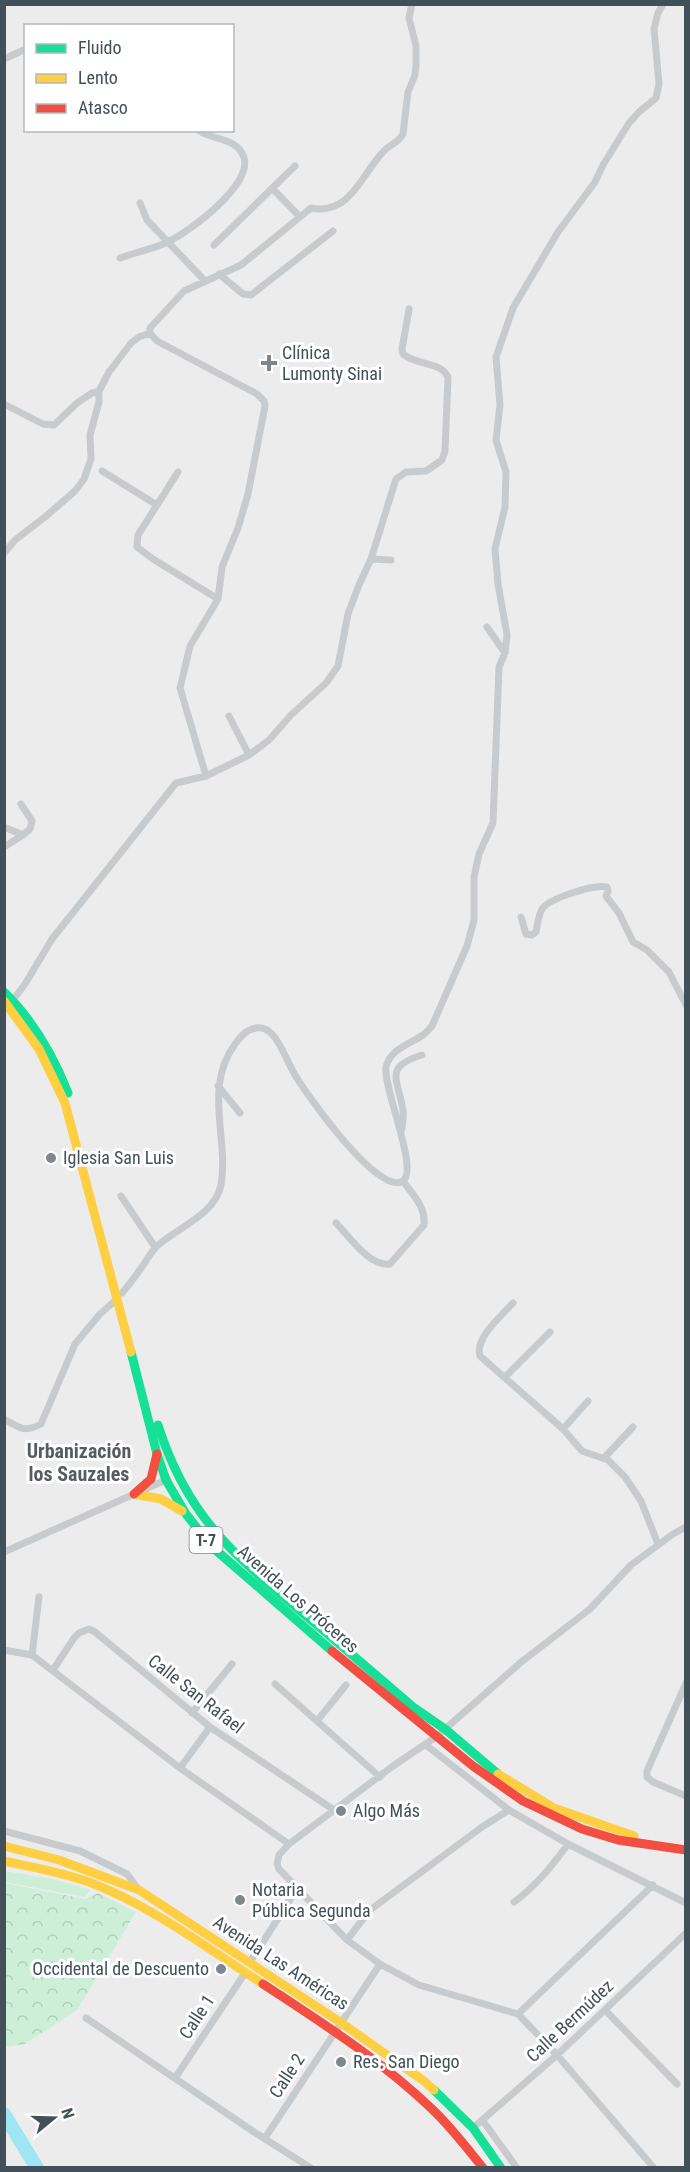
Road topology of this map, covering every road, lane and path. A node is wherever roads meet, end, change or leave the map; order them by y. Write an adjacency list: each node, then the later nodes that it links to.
1 (412, 4): 9 (street)
2 (663, 4): 28 (street)
3 (24, 50): 4 (street)
4 (4, 59)
5 (203, 132): 11 (street)
6 (295, 166): 7 (street)
7 (272, 188): 9 (street); 12 (street)
8 (140, 203): 11 (street)
9 (300, 217): 14 (street)
10 (333, 231): 14 (street)
11 (168, 242): 13 (street); 15 (street)
12 (214, 244)
13 (120, 258)
14 (219, 274): 15 (street)
15 (205, 281): 17 (street)
16 (409, 309): 24 (street)
17 (150, 333): 18 (street); 26 (street)
18 (99, 391): 19 (street); 23 (street)
19 (4, 404)
20 (102, 471): 22 (street)
21 (178, 472): 22 (street)
22 (157, 505): 26 (street)
23 (4, 553)
24 (371, 559): 25 (street); 30 (street)
25 (392, 560)
26 (218, 599): 31 (street)
27 (487, 627): 28 (street)
28 (505, 653): 43 (street)
29 (229, 716): 30 (street)
30 (249, 755): 31 (street)
31 (206, 776): 38 (street)
32 (21, 804): 34 (street)
33 (4, 827): 34 (street)
34 (23, 835): 35 (street)
35 (4, 847)
36 (521, 917): 39 (street)
37 (4, 993): 38 (main road, Avenida Los Próceres / T-7)
38 (9, 1001): 48 (main road, Avenida Los Próceres / T-7)
39 (686, 1005)
40 (422, 1055): 43 (street)
41 (218, 1086): 42 (street); 44 (street); 47 (street)
42 (240, 1113)
43 (401, 1136): 44 (street)
44 (403, 1181): 46 (street)
45 (121, 1196): 47 (street)
46 (336, 1222)
47 (155, 1247): 48 (street)
48 (120, 1296): 53 (street); 56 (main road, Avenida Los Próceres / T-7); 58 (main road, Avenida Los Próceres / T-7)
49 (513, 1303): 51 (street)
50 (550, 1332): 51 (street)
51 (505, 1377): 55 (street)
52 (588, 1401): 55 (street)
53 (4, 1419)
54 (633, 1427): 57 (street)
55 (563, 1429): 57 (street)
56 (157, 1454): 59 (main road, Avenida Los Próceres / T-7); 60 (main road)
57 (604, 1458): 63 (street)
58 (176, 1476): 59 (street); 76 (main road, Avenida Los Próceres / T-7)
59 (166, 1480): 60 (street); 61 (main road, Avenida Los Próceres / T-7)
60 (134, 1494): 61 (main road, T-7); 64 (street)
61 (186, 1514): 77 (main road, Avenida Los Próceres / T-7)
62 (686, 1527): 63 (street)
63 (658, 1544): 76 (street)
64 (4, 1552)
65 (39, 1597): 67 (street)
66 (4, 1650): 67 (street)
67 (32, 1655): 69 (street)
68 (232, 1664): 73 (street)
69 (53, 1670): 73 (street, Calle San Rafael); 79 (street)
70 (686, 1683): 81 (street)
71 (275, 1684): 74 (street)
72 (346, 1685): 74 (street)
73 (192, 1713): 75 (street, Calle San Rafael)
74 (317, 1721): 80 (street)
75 (210, 1727): 79 (street); 82 (street, Calle San Rafael)
76 (445, 1730): 77 (street); 87 (main road, Avenida Los Próceres / T-7)
77 (436, 1737): 78 (street); 90 (main road, Avenida Los Próceres / T-7)
78 (426, 1745): 80 (street); 83 (street)
79 (180, 1768): 85 (street)
80 (380, 1777): 82 (street)
81 (686, 1796)
82 (334, 1810): 85 (street)
83 (509, 1810): 86 (street); 99 (street)
84 (4, 1831): 89 (street)
85 (289, 1844): 94 (street)
86 (568, 1844): 93 (street); 96 (street)
87 (686, 1845)
88 (4, 1846): 92 (main road, Avenida Las Américas)
89 (67, 1847): 92 (street); 95 (street)
90 (686, 1850)
91 (4, 1861): 102 (main road, Avenida Las Américas)
92 (62, 1862): 95 (main road, Avenida Las Américas)
93 (653, 1885): 97 (street); 104 (street)
94 (297, 1889): 99 (street); 100 (street)
95 (139, 1890): 100 (main road, Avenida Las Américas)
96 (514, 1902)
97 (686, 1903)
98 (686, 1933): 103 (street, Calle Bermúdez)
99 (347, 1940): 101 (street)
100 (250, 1962): 106 (main road, Avenida Las Américas)
101 (380, 1964): 104 (street); 106 (street, Calle 2)
102 (245, 1973): 106 (main road, Avenida Las Américas); 108 (street, Calle 1)
103 (605, 2010): 107 (street, Calle Bermúdez); 109 (street)
104 (518, 2014): 107 (street)
105 (86, 2018): 108 (street)
106 (338, 2026): 111 (main road, Avenida Las Américas); 112 (street, Calle 2); 114 (main road, Avenida Las Américas)
107 (557, 2055): 110 (street, Calle Bermúdez); 117 (street)
108 (175, 2078): 112 (street)
109 (677, 2084)
110 (483, 2121): 111 (street, Calle Bermúdez); 116 (street)
111 (473, 2128): 115 (main road, Avenida Las Américas)
112 (265, 2138): 113 (street)
113 (311, 2168)
114 (483, 2168)
115 (501, 2168)
116 (517, 2168)
117 (654, 2168)

